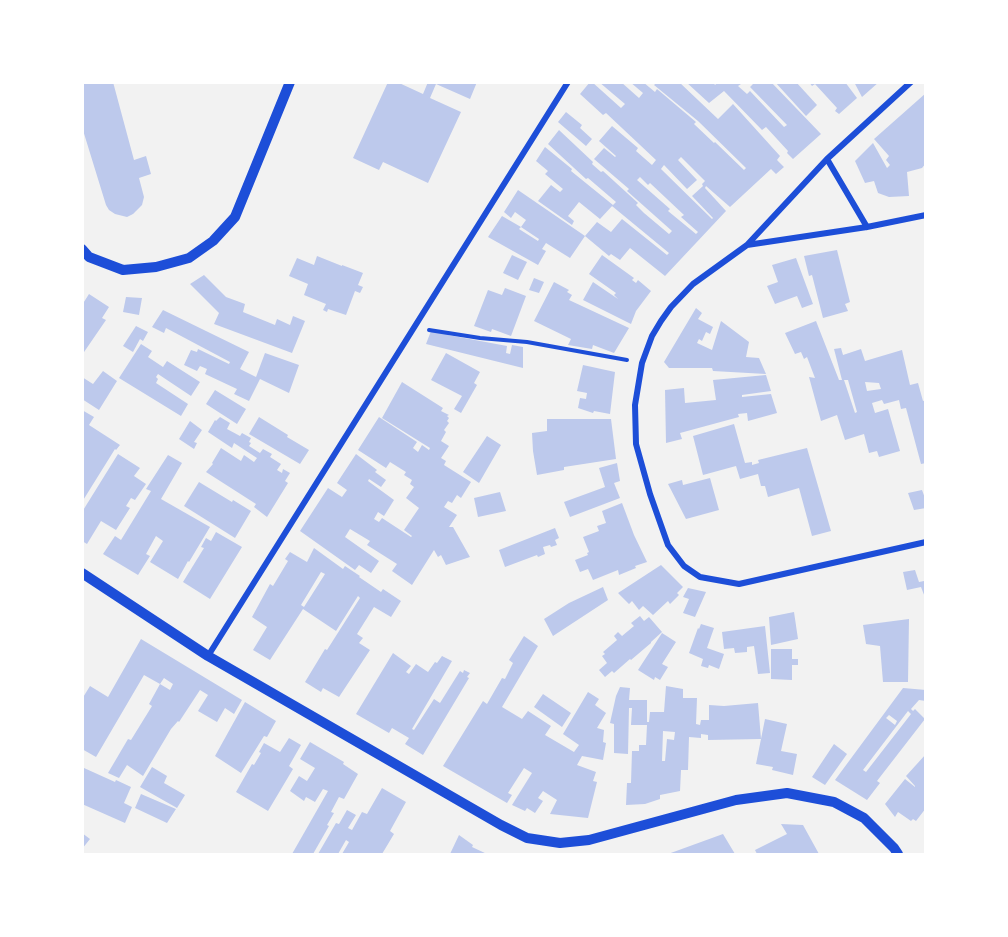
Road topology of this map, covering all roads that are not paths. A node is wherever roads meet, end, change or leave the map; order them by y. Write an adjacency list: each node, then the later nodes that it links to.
1 (290, 82): 8 (street)
2 (568, 82): 11 (street)
3 (911, 82): 4 (street)
4 (827, 159): 6 (street); 7 (street)
5 (926, 215): 6 (street)
6 (867, 227): 7 (street)
7 (747, 245): 9 (street)
8 (82, 249)
9 (926, 542)
10 (82, 573): 11 (street)
11 (208, 656): 12 (street)
12 (898, 855)

